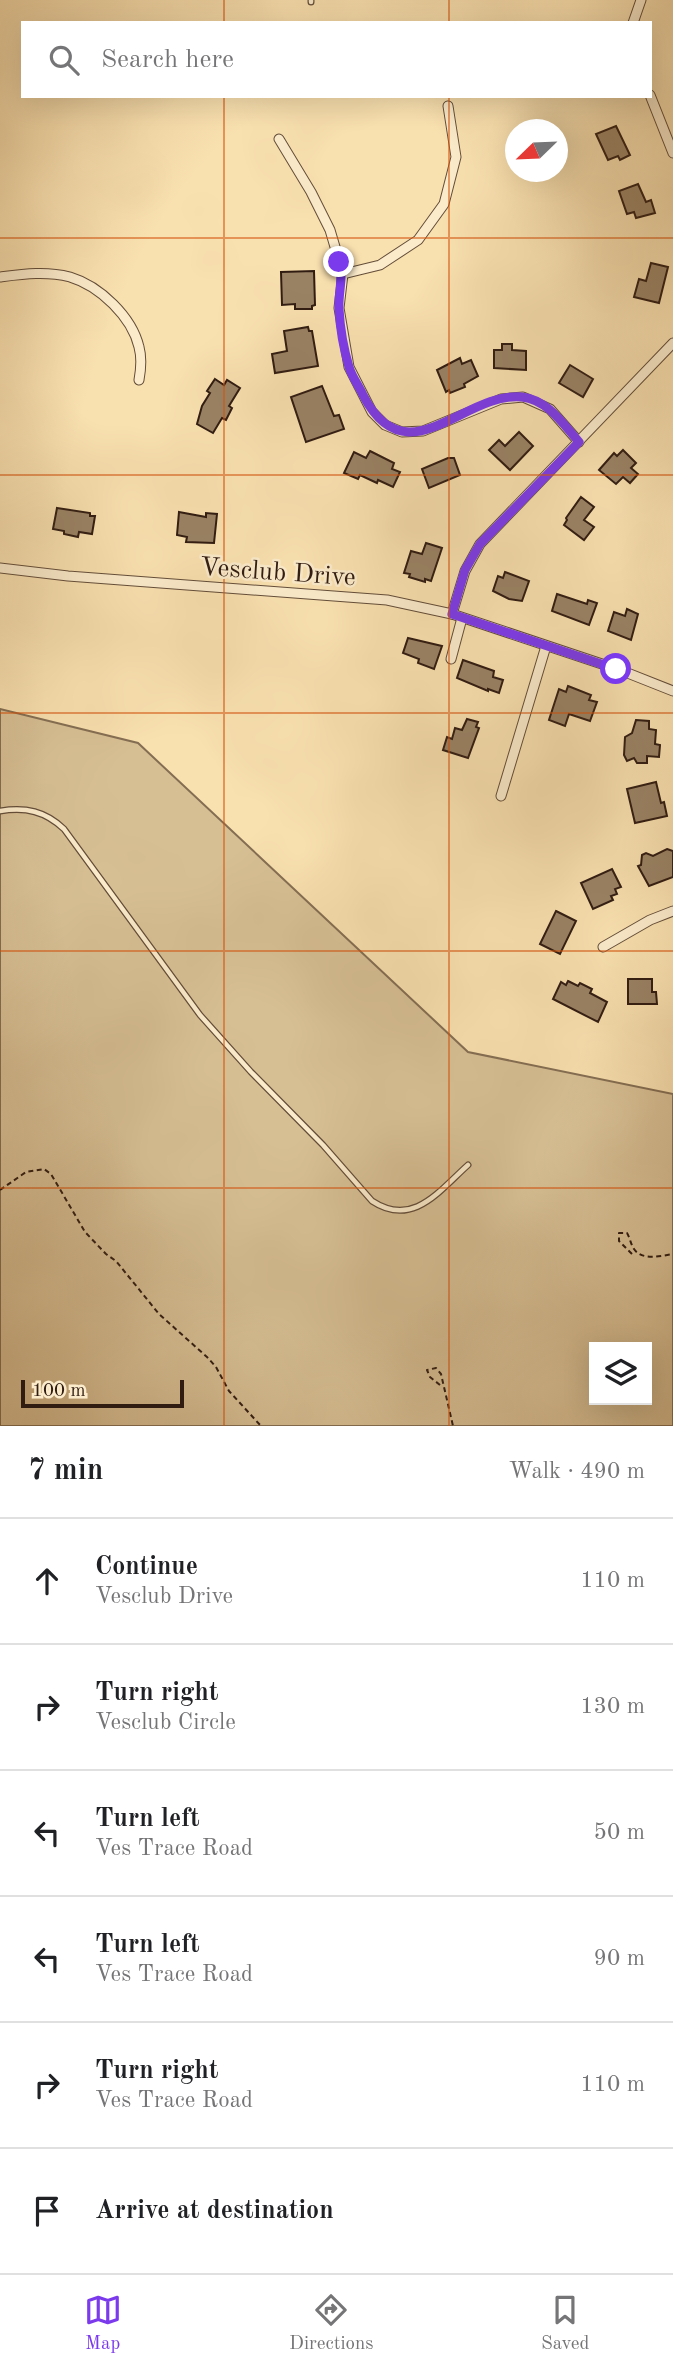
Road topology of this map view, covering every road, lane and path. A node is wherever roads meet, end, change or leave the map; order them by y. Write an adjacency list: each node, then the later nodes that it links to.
1 (641, 0): 2 (street)
2 (634, 21)
3 (651, 98): 6 (street)
4 (448, 106): 7 (street)
5 (279, 139): 7 (street)
6 (673, 153)
7 (343, 274): 11 (street)
8 (0, 277): 10 (street)
9 (673, 344): 11 (street)
10 (139, 380)
11 (579, 442): 13 (street)
12 (0, 568): 13 (street, Vesclub Drive)
13 (452, 614): 14 (street, Vesclub Drive)
14 (463, 618): 15 (street, Vesclub Drive); 16 (street)
15 (546, 646): 17 (street, Vesclub Drive); 18 (street)
16 (451, 659)
17 (673, 691)
18 (501, 796)
19 (0, 811): 22 (lane)
20 (673, 911): 21 (street)
21 (603, 947)
22 (468, 1165)
23 (0, 1190): 27 (path)
24 (632, 1254): 25 (path)
25 (673, 1254)
26 (440, 1385): 28 (path)
27 (261, 1426)
28 (453, 1426)

